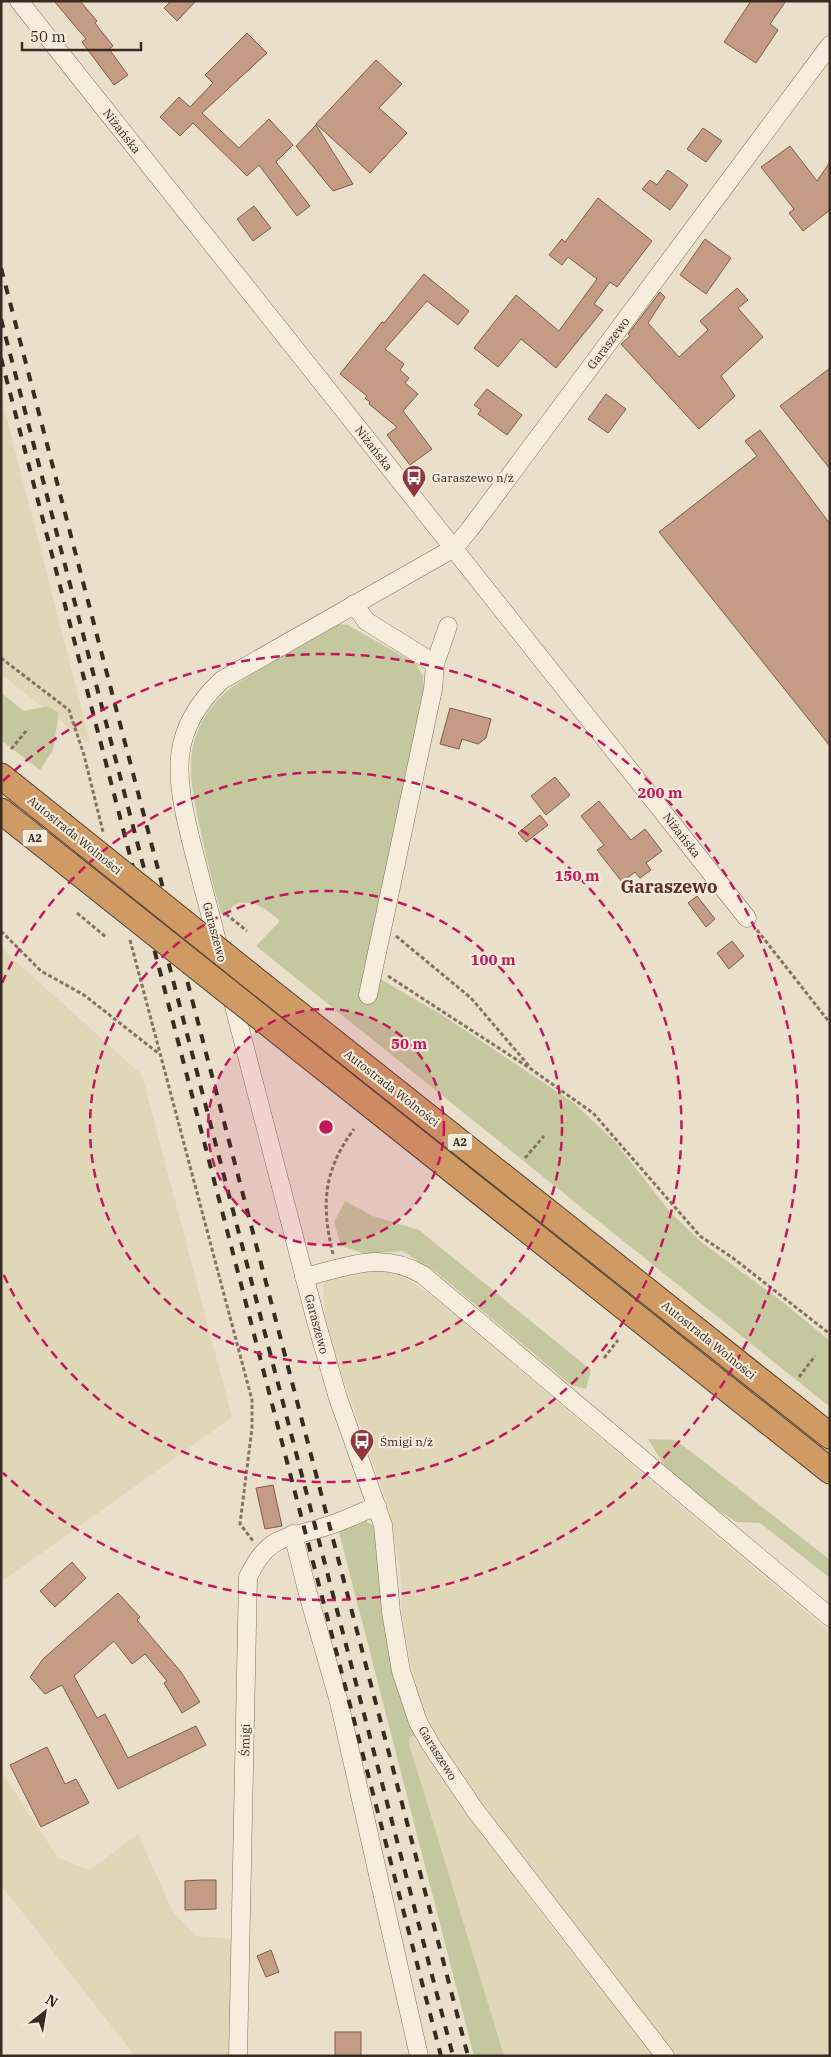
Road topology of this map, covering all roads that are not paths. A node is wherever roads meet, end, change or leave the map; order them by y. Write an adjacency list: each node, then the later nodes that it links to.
1 (19, 1): 3 (street, Niżańska)
2 (830, 45): 3 (street, Garaszewo)
3 (454, 548): 4 (street, Garaszewo); 9 (street, Niżańska)
4 (354, 604): 6 (street); 11 (street, Garaszewo)
5 (448, 626): 6 (street)
6 (435, 664): 10 (street)
7 (1, 776): 12 (highway, Autostrada Wolności / A2, bridge)
8 (1, 811): 13 (highway, A2, bridge)
9 (747, 918)
10 (368, 995)
11 (304, 1277): 14 (street, Garaszewo); 16 (street)
12 (830, 1436)
13 (830, 1470)
14 (377, 1506): 15 (street, Śmigi); 19 (street, Garaszewo)
15 (293, 1534): 17 (street, Śmigi); 18 (street)
16 (830, 1617)
17 (238, 2056)
18 (419, 2056)
19 (665, 2056)

